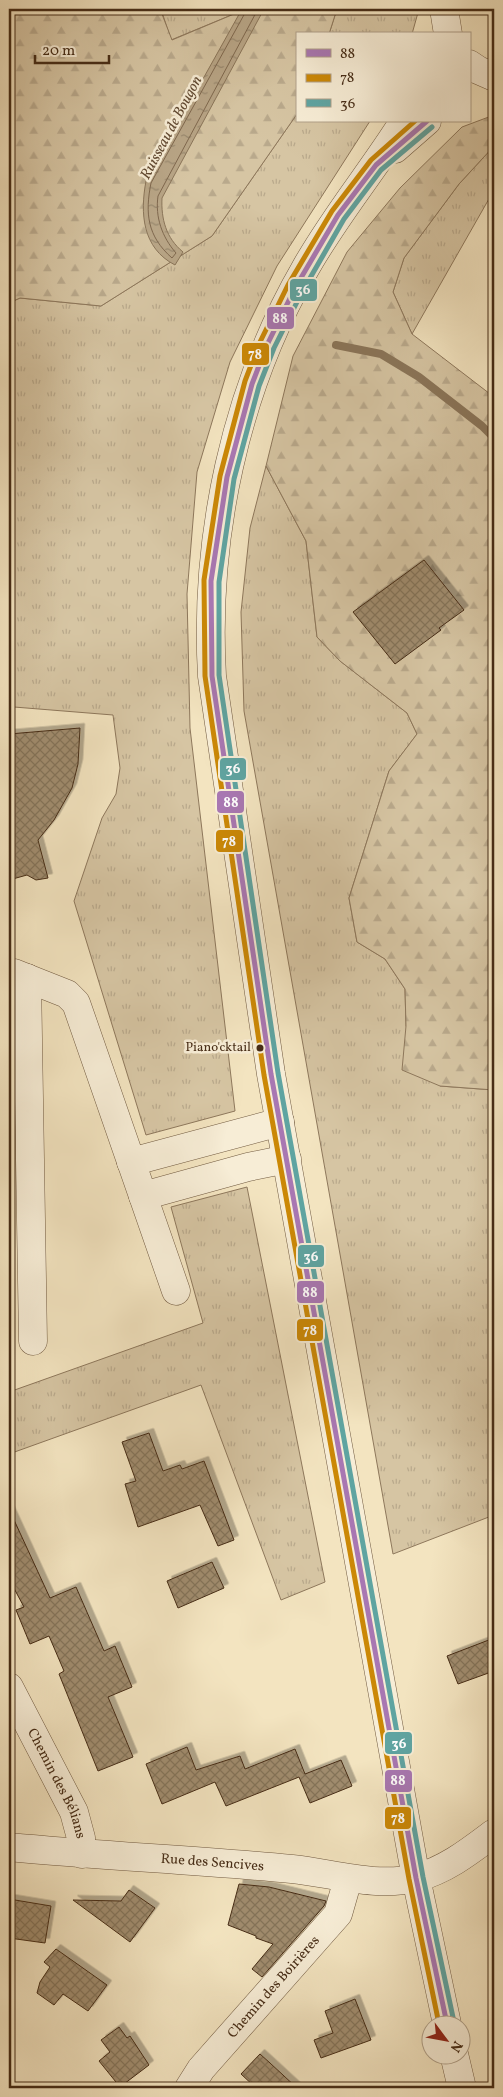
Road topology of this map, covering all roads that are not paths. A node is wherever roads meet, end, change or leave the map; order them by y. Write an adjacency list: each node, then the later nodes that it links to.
1 (403, 122): 3 (street)
2 (426, 122): 3 (street)
3 (376, 165): 5 (street)
4 (18, 976): 7 (street); 10 (street)
5 (280, 1122): 6 (street); 7 (street)
6 (287, 1159): 8 (street); 15 (street)
7 (131, 1162): 8 (street)
8 (143, 1196): 9 (street)
9 (176, 1291)
10 (33, 1341)
11 (9, 1687): 14 (street, Chemin des Bélians)
12 (494, 1833): 15 (street, Rue des Sencives)
13 (9, 1847): 14 (street, Rue des Sencives)
14 (82, 1854): 16 (street, Rue des Sencives)
15 (416, 1878): 16 (street, Rue des Sencives); 17 (street)
16 (348, 1879): 19 (street, Chemin des Boirières)
17 (445, 2014)
18 (456, 2064): 20 (street)
19 (189, 2088)
20 (462, 2088)

